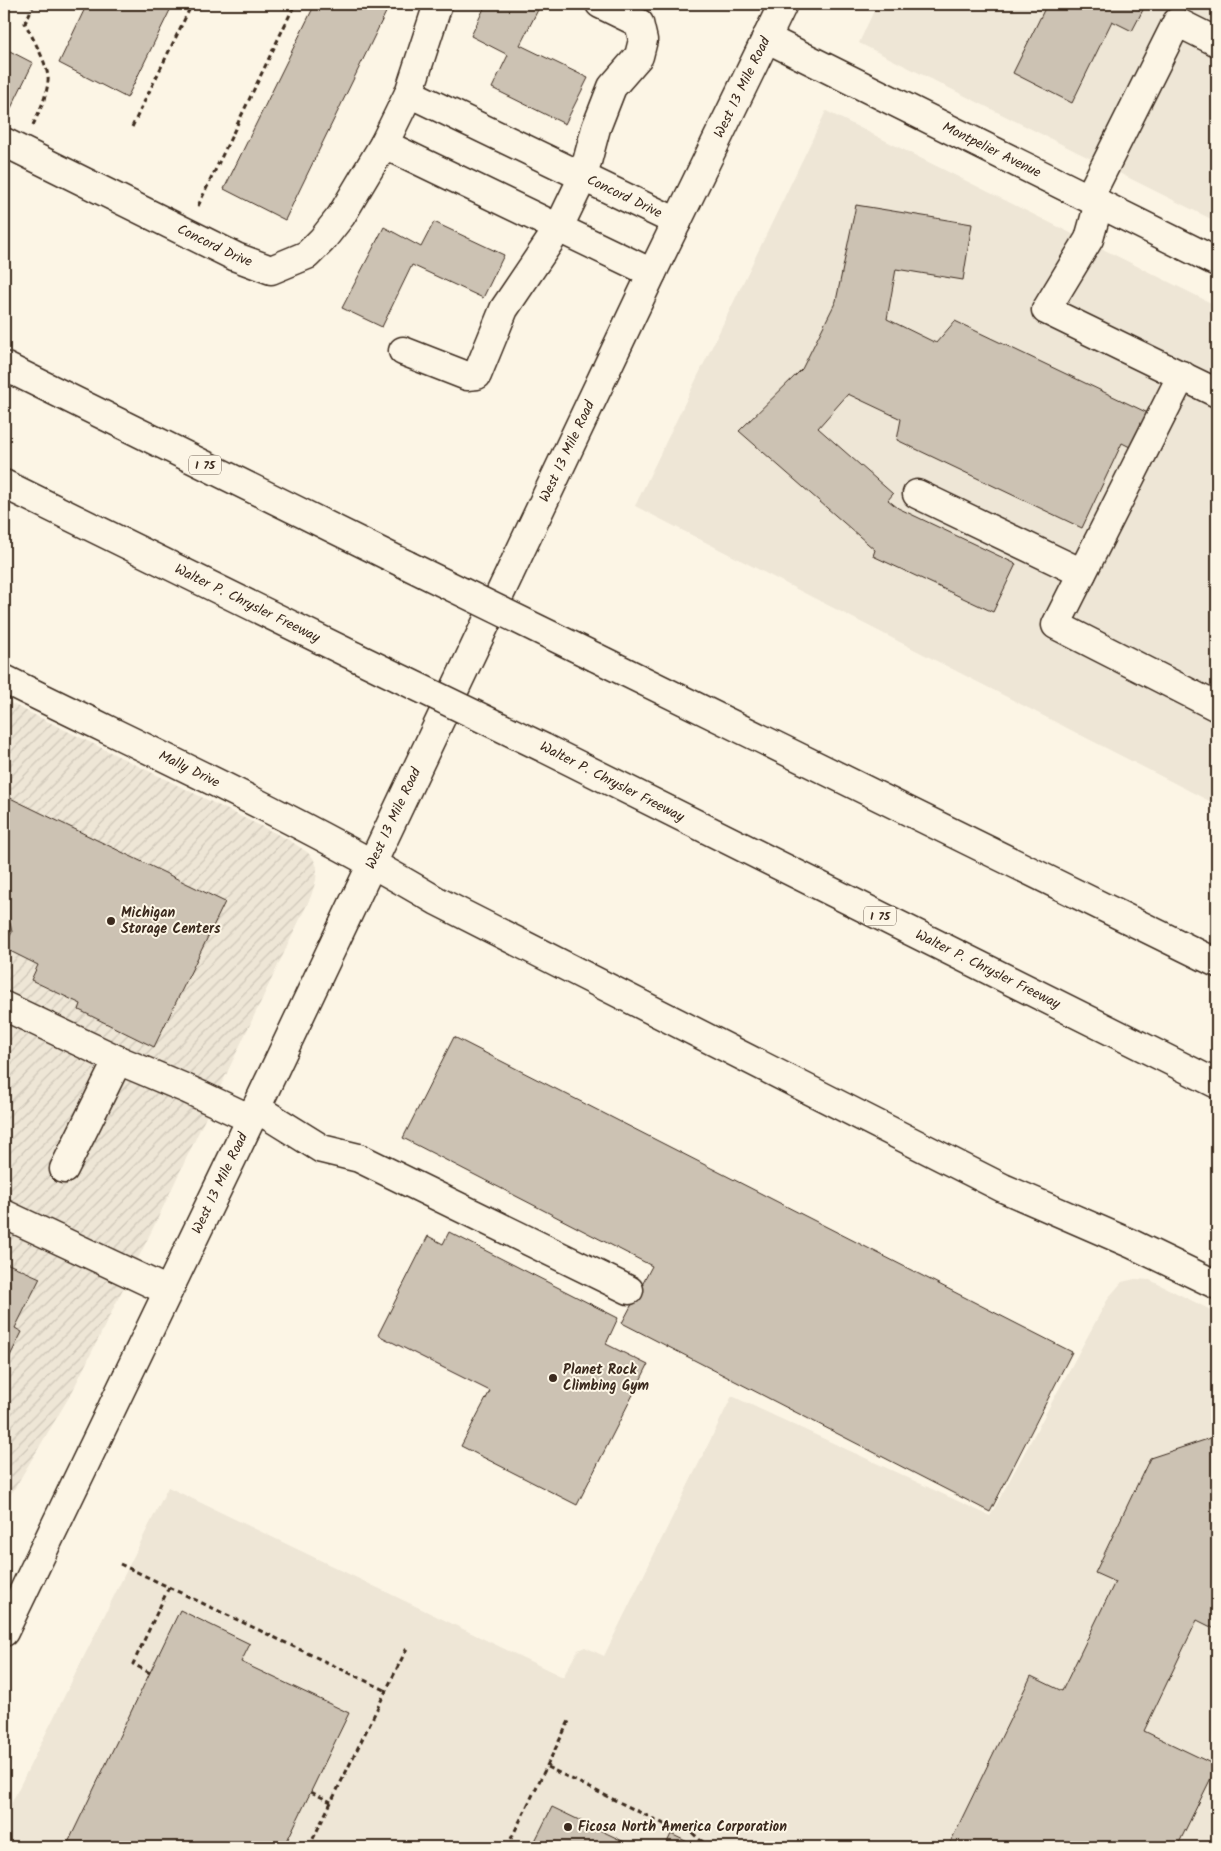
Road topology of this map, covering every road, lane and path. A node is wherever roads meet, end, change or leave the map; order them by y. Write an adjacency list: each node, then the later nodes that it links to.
1 (34, 4): 12 (path)
2 (192, 4): 10 (path)
3 (295, 4): 17 (path)
4 (438, 4): 9 (main road, Concord Drive)
5 (600, 4): 13 (main road)
6 (783, 4): 7 (main road, West 13 Mile Road)
7 (766, 38): 14 (main road, Montpelier Avenue); 15 (main road, West 13 Mile Road)
8 (1217, 42): 14 (main road)
9 (409, 93): 11 (main road, Concord Drive); 13 (main road, Concord Drive)
10 (132, 127)
11 (384, 144): 16 (main road); 17 (main road, Concord Drive)
12 (12, 146): 17 (main road, Concord Drive)
13 (583, 178): 15 (main road, Concord Drive); 16 (main road)
14 (1094, 200): 18 (main road, Montpelier Avenue); 22 (main road)
15 (677, 222): 19 (main road, West 13 Mile Road)
16 (558, 229): 19 (main road); 20 (main road)
17 (186, 232)
18 (1217, 262)
19 (652, 273): 29 (main road, West 13 Mile Road)
20 (404, 351)
21 (4, 366): 30 (main road, I 75, bridge)
22 (1182, 375): 23 (main road); 26 (main road)
23 (1217, 393)
24 (4, 484): 33 (main road, Walter P. Chrysler Freeway / I 75, bridge)
25 (917, 494): 26 (main road)
26 (1082, 573): 28 (main road)
27 (4, 679): 29 (main road, Mally Drive)
28 (1217, 707)
29 (373, 863): 34 (main road, West 13 Mile Road); 37 (main road, Mally Drive)
30 (1217, 963)
31 (4, 1006): 32 (main road)
32 (118, 1060): 34 (main road); 35 (main road)
33 (1217, 1084)
34 (254, 1114): 38 (main road); 39 (main road, West 13 Mile Road)
35 (64, 1169)
36 (4, 1214): 39 (main road)
37 (1217, 1285)
38 (629, 1290)
39 (168, 1291): 42 (main road, West 13 Mile Road)
40 (120, 1564): 41 (path)
41 (169, 1587): 45 (path); 46 (path)
42 (10, 1602): 43 (main road, West 13 Mile Road)
43 (4, 1632)
44 (408, 1646): 46 (path)
45 (150, 1673)
46 (385, 1690): 50 (path)
47 (569, 1721): 48 (path)
48 (547, 1767): 52 (path); 53 (path)
49 (311, 1792): 50 (path)
50 (331, 1802): 51 (path)
51 (309, 1847)
52 (507, 1847)
53 (712, 1847)

